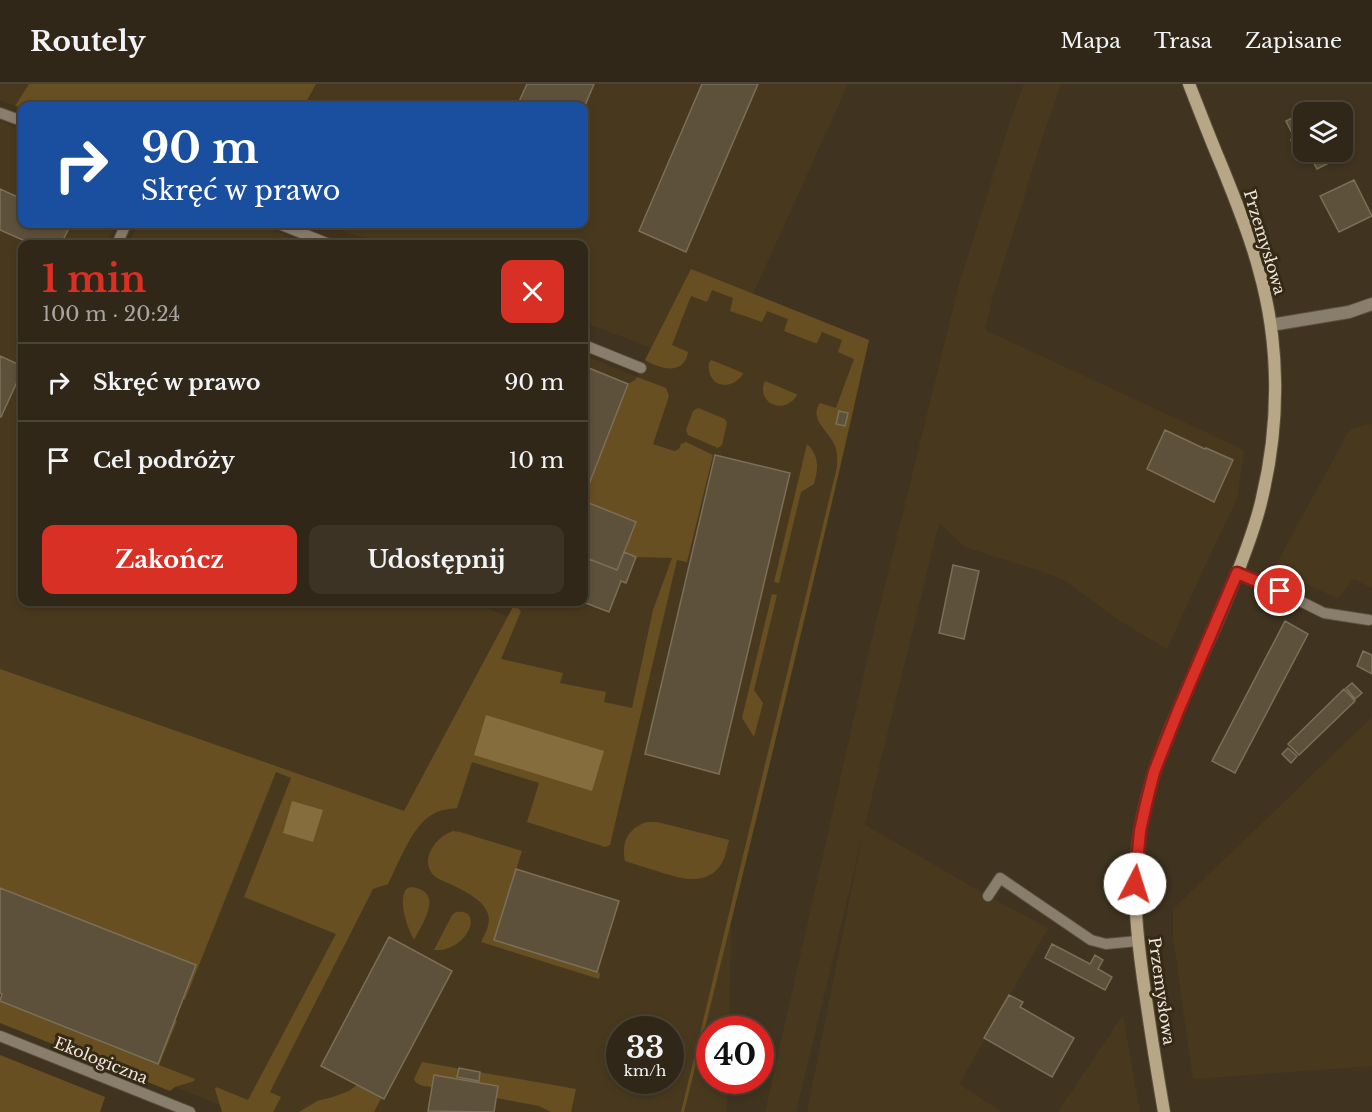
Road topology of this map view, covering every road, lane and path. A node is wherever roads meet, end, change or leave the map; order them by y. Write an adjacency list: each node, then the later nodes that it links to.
1 (1189, 84): 7 (street, Przemysłowa)
2 (0, 113): 3 (lane)
3 (18, 120)
4 (289, 228): 5 (lane)
5 (319, 240)
6 (1372, 304): 7 (street)
7 (1271, 324): 10 (street, Przemysłowa)
8 (588, 347): 9 (lane)
9 (641, 368)
10 (1237, 573): 11 (lane); 13 (street, Przemysłowa)
11 (1369, 620)
12 (988, 896): 13 (lane)
13 (1138, 941): 16 (street, Przemysłowa)
14 (0, 1036): 15 (lane, Ekologiczna)
15 (190, 1112)
16 (1164, 1112)

